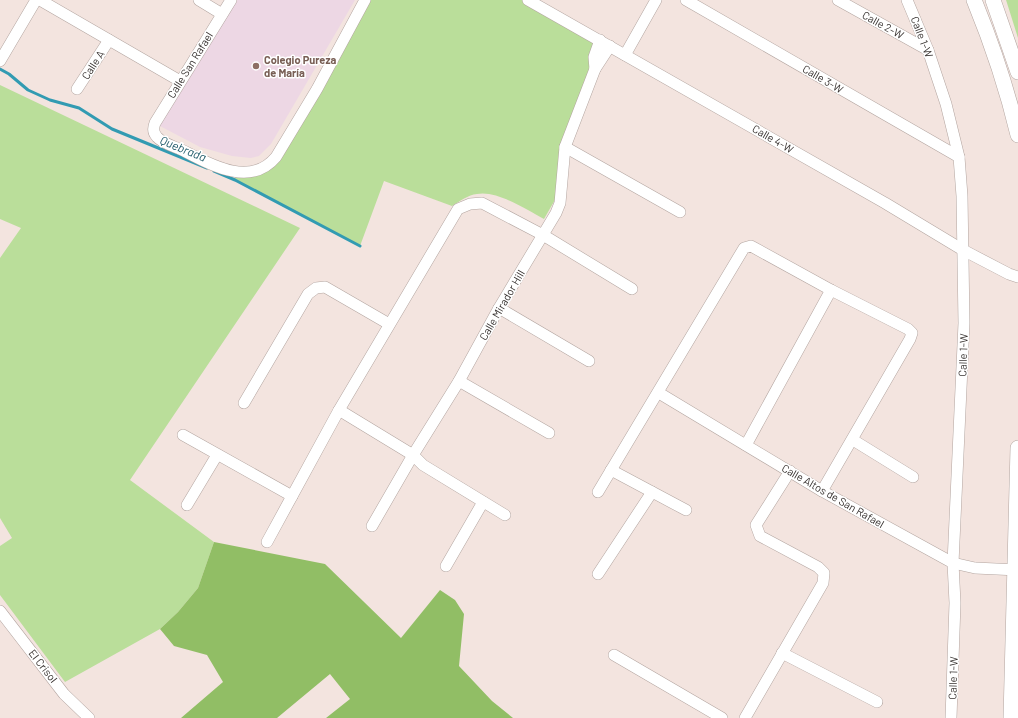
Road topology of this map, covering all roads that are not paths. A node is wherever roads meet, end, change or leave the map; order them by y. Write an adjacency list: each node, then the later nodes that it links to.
1 (36, 0): 19 (street)
2 (40, 0): 14 (street)
3 (199, 0): 13 (street)
4 (231, 0): 13 (street, Calle San Rafael)
5 (366, 0): 22 (street, Calle San Rafael)
6 (528, 0): 15 (street, Calle 4-W)
7 (656, 0): 18 (street)
8 (686, 0): 26 (street, Calle 3-W)
9 (838, 0): 17 (street, Calle 2-W)
10 (907, 0): 17 (street, Calle 1-W)
11 (974, 0): 24 (main road)
12 (993, 0): 21 (main road)
13 (222, 14): 22 (street, Calle San Rafael)
14 (109, 40): 22 (street); 23 (street, Calle A)
15 (600, 40): 16 (street, Calle 4-W); 20 (street, Calle Mirador Hill)
16 (610, 46): 18 (street, Calle 4-W); 20 (street, Calle Mirador Hill)
17 (928, 50): 26 (street, Calle 1-W)
18 (625, 55): 29 (street, Calle 4-W)
19 (0, 61)
20 (595, 69): 25 (street, Calle Mirador Hill)
21 (1018, 72)
22 (180, 81)
23 (77, 90)
24 (1018, 135)
25 (565, 147): 27 (street); 28 (street, Calle Mirador Hill)
26 (959, 158): 29 (street, Calle 1-W)
27 (680, 212)
28 (543, 236): 31 (street); 33 (street, Calle Mirador Hill); 34 (street)
29 (963, 250): 30 (street, Calle 4-W); 60 (street, Calle 1-W)
30 (1018, 277)
31 (632, 289)
32 (832, 290): 37 (street); 42 (street); 43 (street)
33 (499, 308): 35 (street); 36 (street, Calle Mirador Hill)
34 (389, 324): 38 (street); 39 (street)
35 (588, 360)
36 (459, 381): 40 (street); 46 (street, Calle Mirador Hill)
37 (659, 392): 43 (street, Calle Altos de San Rafael); 47 (street)
38 (244, 403)
39 (339, 410): 46 (street); 53 (street)
40 (549, 433)
41 (183, 435): 45 (street)
42 (853, 440): 49 (street); 50 (street)
43 (746, 445): 48 (street, Calle Altos de San Rafael)
44 (1018, 448): 62 (main road)
45 (217, 455): 53 (street); 55 (street)
46 (413, 455): 54 (street); 58 (street, Calle Mirador Hill)
47 (611, 470): 51 (street); 52 (street)
48 (790, 471): 50 (street, Calle Altos de San Rafael); 65 (street)
49 (913, 477)
50 (822, 491): 60 (street, Calle Altos de San Rafael)
51 (598, 492)
52 (652, 492): 56 (street); 63 (street)
53 (292, 496): 59 (street)
54 (483, 502): 57 (street); 61 (street)
55 (187, 505)
56 (686, 510)
57 (505, 515)
58 (372, 526)
59 (267, 542)
60 (953, 563): 62 (street, Calle Altos de San Rafael); 71 (street, Calle 1-W)
61 (446, 566)
62 (1016, 570): 72 (main road)
63 (598, 574)
64 (0, 611): 68 (street, El Crisol)
65 (782, 653): 67 (street); 70 (street)
66 (614, 655): 69 (street)
67 (877, 702)
68 (89, 718)
69 (722, 718)
70 (745, 718)
71 (951, 718)
72 (1011, 718)

